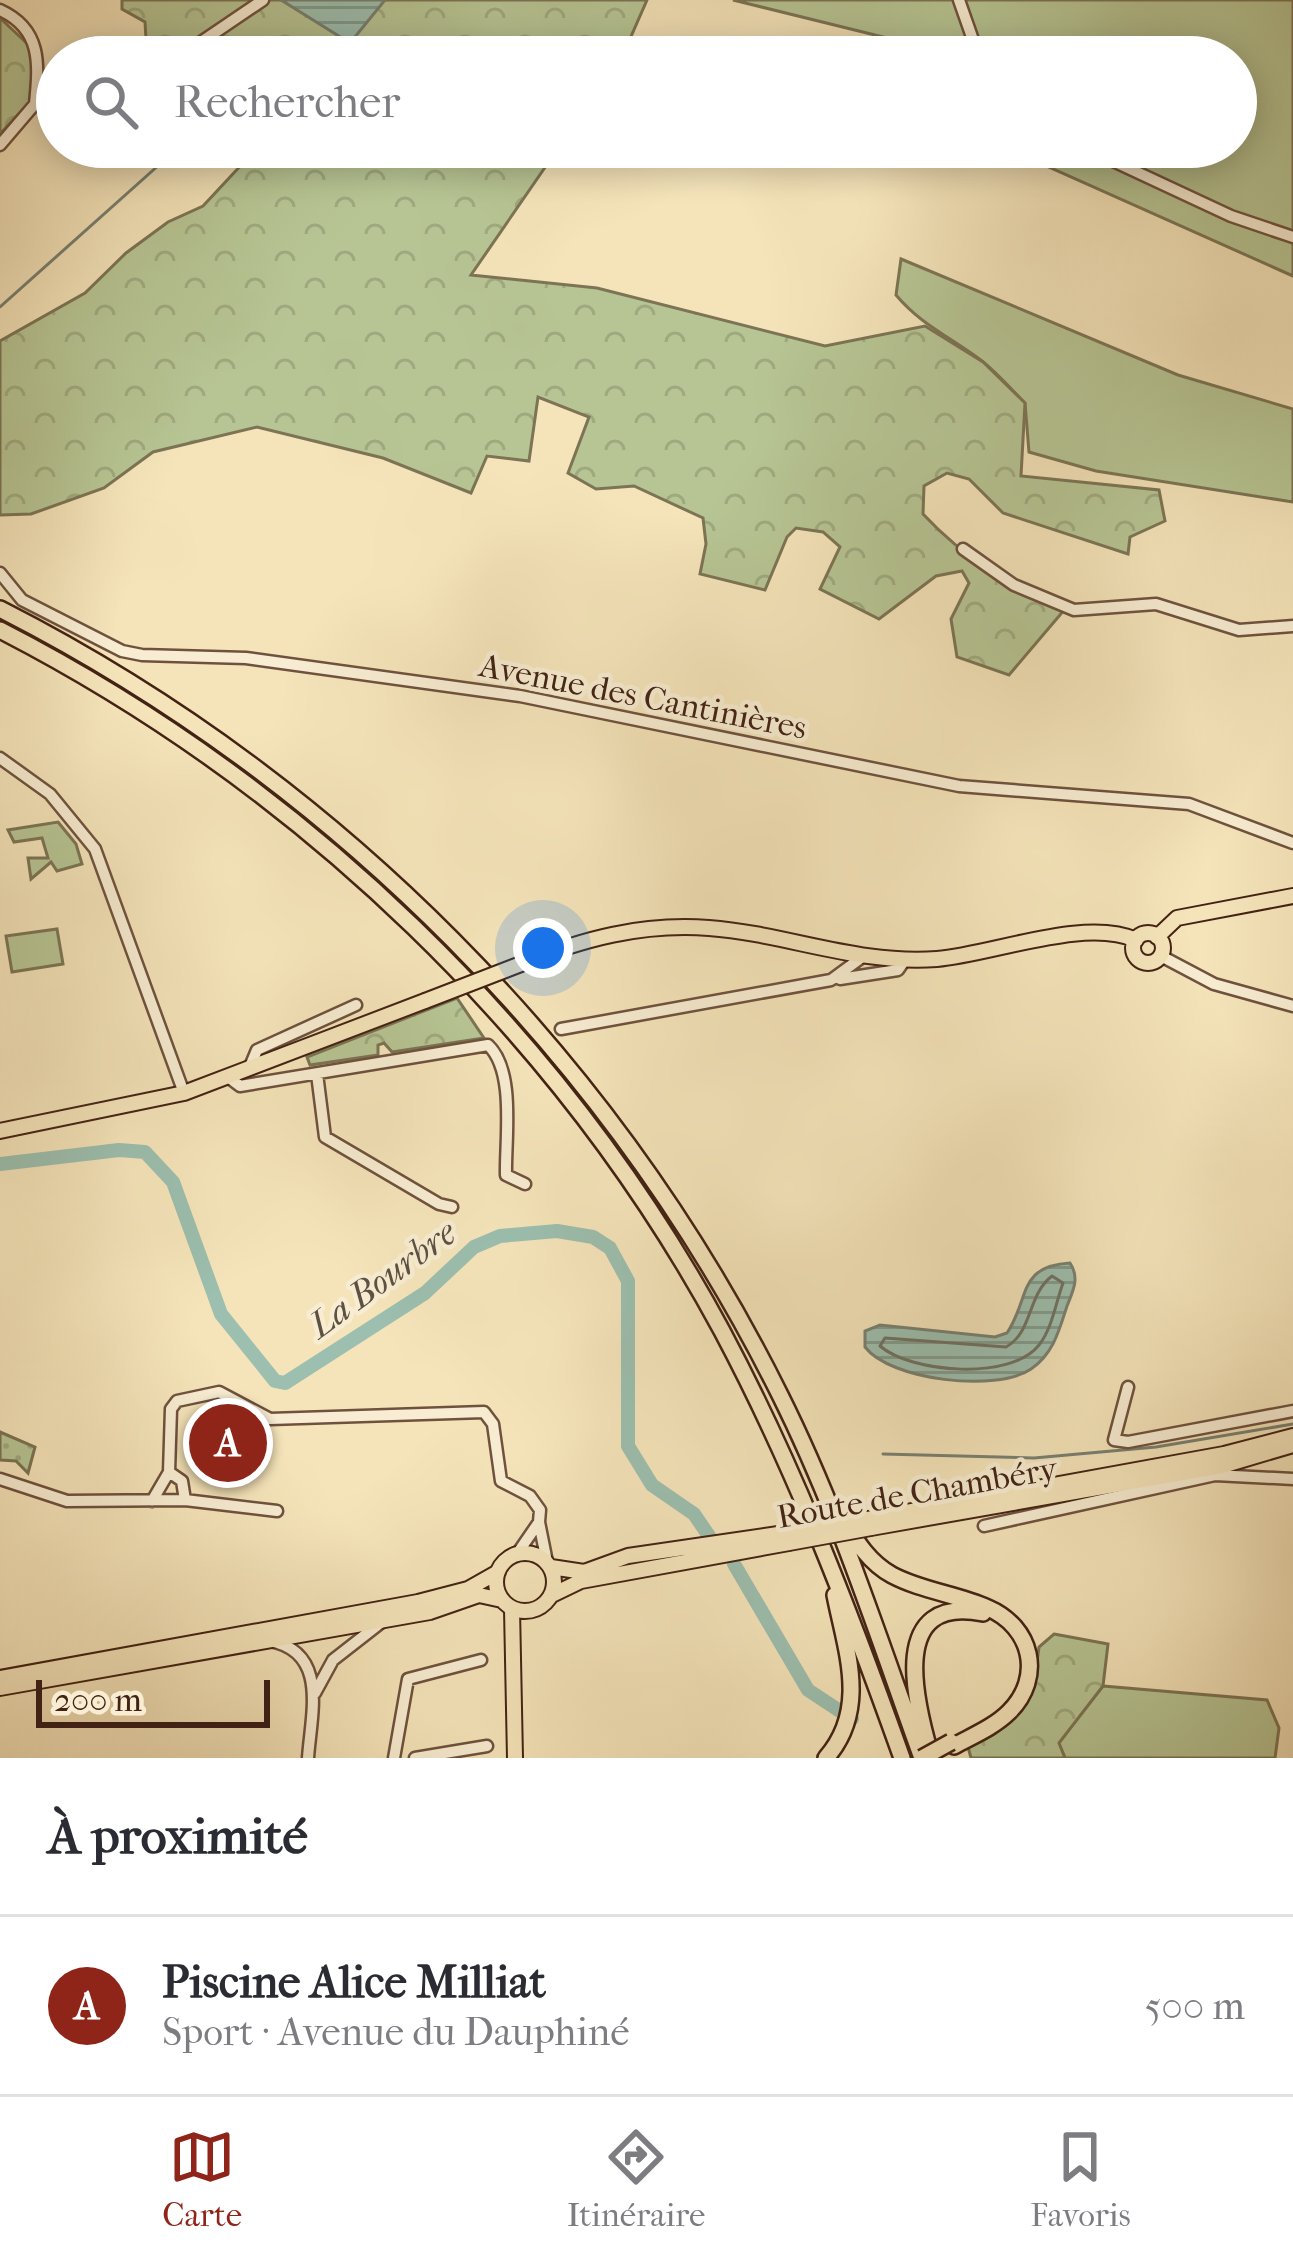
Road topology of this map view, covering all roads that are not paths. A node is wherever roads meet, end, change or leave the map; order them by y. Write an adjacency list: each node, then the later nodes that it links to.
1 (263, 0): 4 (street)
2 (958, 0): 5 (street)
3 (0, 10): 6 (street)
4 (210, 36)
5 (971, 36)
6 (36, 44)
7 (36, 85): 8 (street)
8 (35, 104): 9 (street)
9 (0, 145)
10 (1128, 168): 11 (street)
11 (1293, 237)
12 (963, 549): 15 (street)
13 (0, 573): 18 (street, Avenue des Cantinières)
14 (0, 609): 42 (highway)
15 (1293, 626)
16 (0, 631): 50 (highway)
17 (0, 758): 33 (street)
18 (1293, 843)
19 (1293, 896): 20 (main road)
20 (1157, 937): 21 (main road); 23 (main road)
21 (1136, 940): 23 (main road); 25 (main road)
22 (827, 950): 24 (main road); 26 (street); 30 (main road, bridge)
23 (1161, 956): 28 (street)
24 (862, 958): 25 (main road); 26 (street)
25 (904, 959): 26 (street)
26 (831, 980): 29 (street)
27 (356, 1005): 30 (street)
28 (1293, 1006)
29 (561, 1029)
30 (249, 1069): 32 (main road)
31 (317, 1074): 32 (street); 35 (street); 36 (street)
32 (228, 1077): 33 (main road)
33 (184, 1093): 34 (main road)
34 (0, 1130)
35 (525, 1184)
36 (452, 1207)
37 (1128, 1387): 38 (street)
38 (1293, 1411)
39 (1293, 1440): 49 (main road, Route de Chambéry, bridge)
40 (169, 1472): 44 (street); 45 (street); 47 (street)
41 (0, 1479): 45 (street)
42 (818, 1479): 63 (highway); 65 (highway)
43 (1293, 1479): 48 (street)
44 (185, 1500): 45 (street); 46 (street)
45 (152, 1502)
46 (277, 1510)
47 (539, 1522): 51 (street); 52 (street)
48 (984, 1526)
49 (787, 1538): 52 (main road, Route de Chambéry); 54 (main road, Route de Chambéry)
50 (825, 1551): 66 (highway); 71 (highway)
51 (517, 1554): 52 (main road); 53 (main road)
52 (549, 1564): 54 (main road)
53 (498, 1572): 55 (main road); 60 (main road)
54 (552, 1595): 56 (main road)
55 (507, 1604): 56 (main road); 57 (main road); 70 (main road)
56 (534, 1611): 70 (main road)
57 (386, 1619): 58 (main road); 62 (street)
58 (268, 1641): 61 (main road); 62 (street)
59 (481, 1660): 68 (street)
60 (0, 1678)
61 (0, 1688)
62 (312, 1702): 67 (street)
63 (952, 1744): 65 (highway, bridge); 65 (highway)
64 (487, 1746): 69 (street)
65 (925, 1751)
66 (901, 1756)
67 (308, 1758)
68 (394, 1758)
69 (415, 1758)
70 (519, 1758)
71 (826, 1758)

